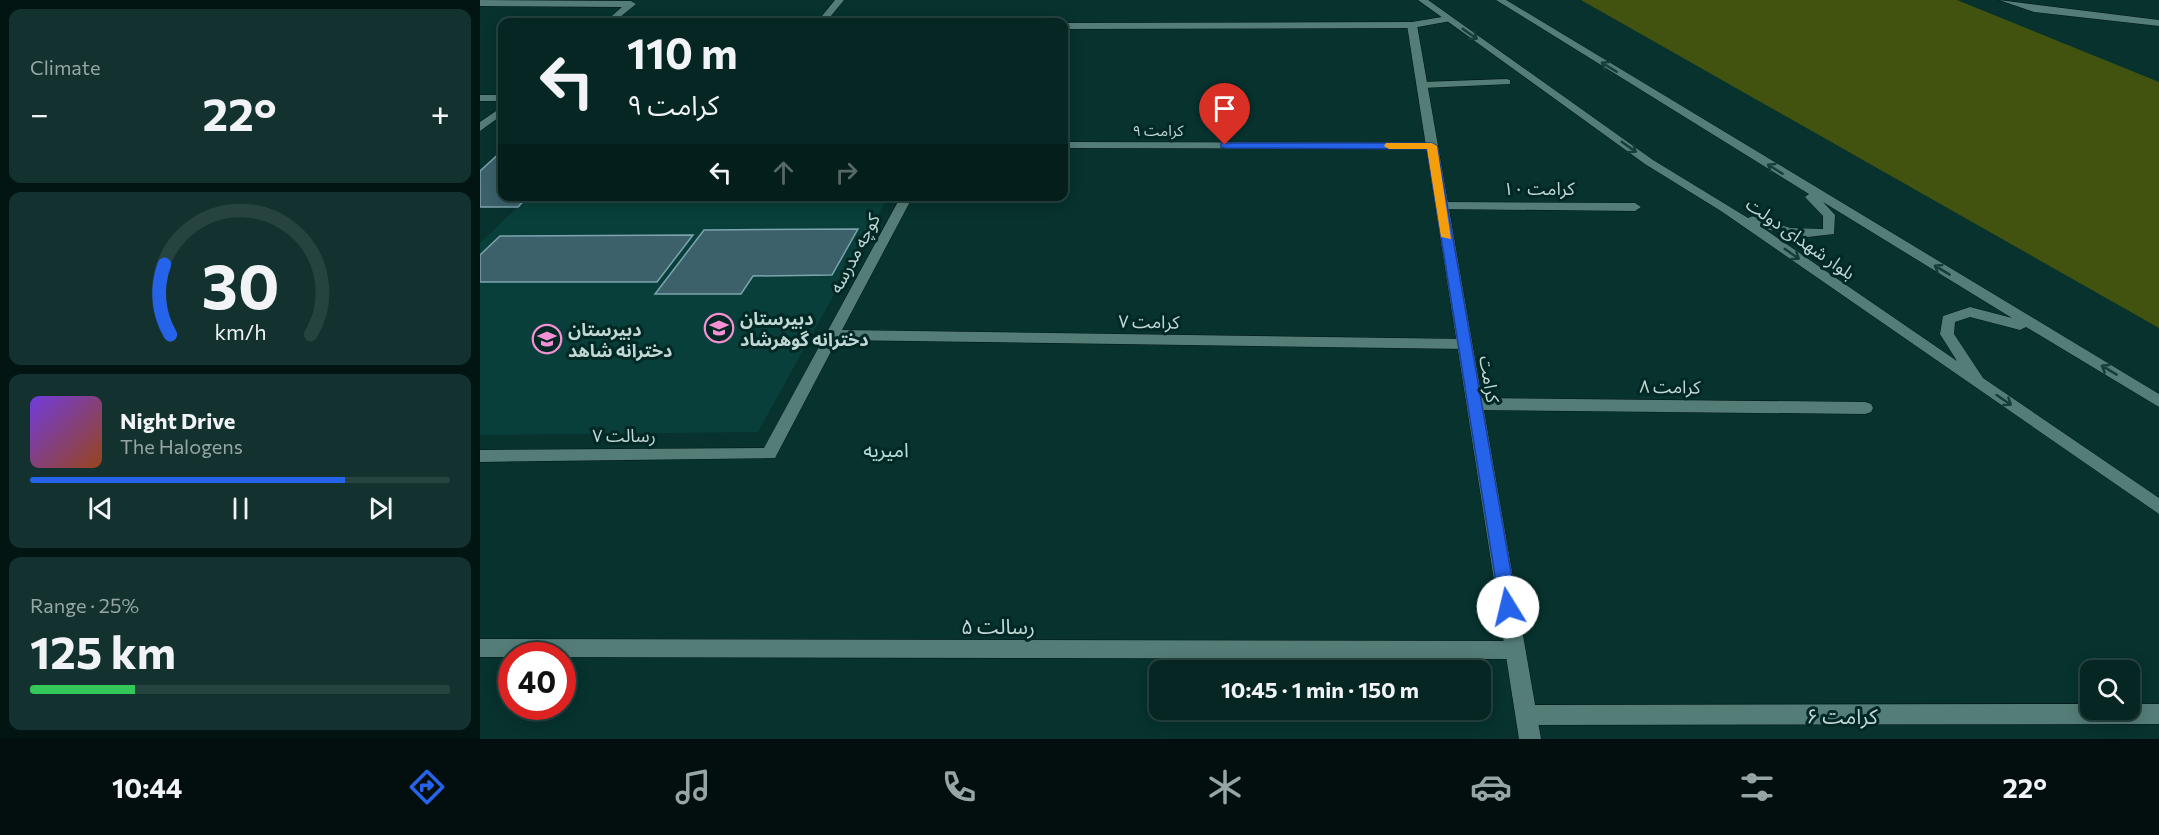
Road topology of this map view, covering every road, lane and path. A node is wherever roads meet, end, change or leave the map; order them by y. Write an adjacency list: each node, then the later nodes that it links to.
1 (840, 0): 7 (street)
2 (1422, 0): 8 (street, بلوار شهدای دولت)
3 (1500, 0): 20 (street, one-way to 3)
4 (2002, 0): 9 (street)
5 (480, 3): 6 (street)
6 (614, 18)
7 (824, 18)
8 (1448, 19): 10 (street); 24 (street, بلوار شهدای دولت, one-way to 24)
9 (2159, 23)
10 (1412, 25): 11 (street); 13 (street, کرامت)
11 (1068, 26)
12 (1506, 82): 13 (street)
13 (1422, 85): 19 (street, کرامت)
14 (480, 98): 15 (street)
15 (498, 98)
16 (498, 113): 17 (street)
17 (480, 128)
18 (1068, 144): 19 (street, کرامت ۹)
19 (1432, 146): 22 (street, کرامت)
20 (1796, 182): 24 (street); 26 (street, one-way to 20)
21 (904, 201): 25 (street, کوچه مدرسه)
22 (1442, 206): 23 (street, کرامت ۱۰); 27 (street, کرامت)
23 (1635, 207)
24 (1725, 208): 28 (street, بلوار شهدای دولت, one-way to 28)
25 (833, 334): 27 (street, کرامت ۷); 32 (street, کوچه مدرسه)
26 (2064, 343): 28 (street); 29 (street, one-way to 26)
27 (1465, 344): 30 (street, کرامت)
28 (1981, 385): 34 (street, بلوار شهدای دولت, one-way to 34)
29 (2159, 401)
30 (1475, 404): 31 (street, کرامت ۸); 36 (street, کرامت)
31 (1865, 408)
32 (769, 454): 33 (street, رسالت ۷)
33 (480, 456)
34 (2159, 507)
35 (480, 648): 36 (street, رسالت ۵)
36 (1515, 650): 38 (street, کرامت)
37 (2159, 714): 38 (street, کرامت ۶)
38 (1526, 715): 39 (street, کرامت)
39 (1530, 739)

